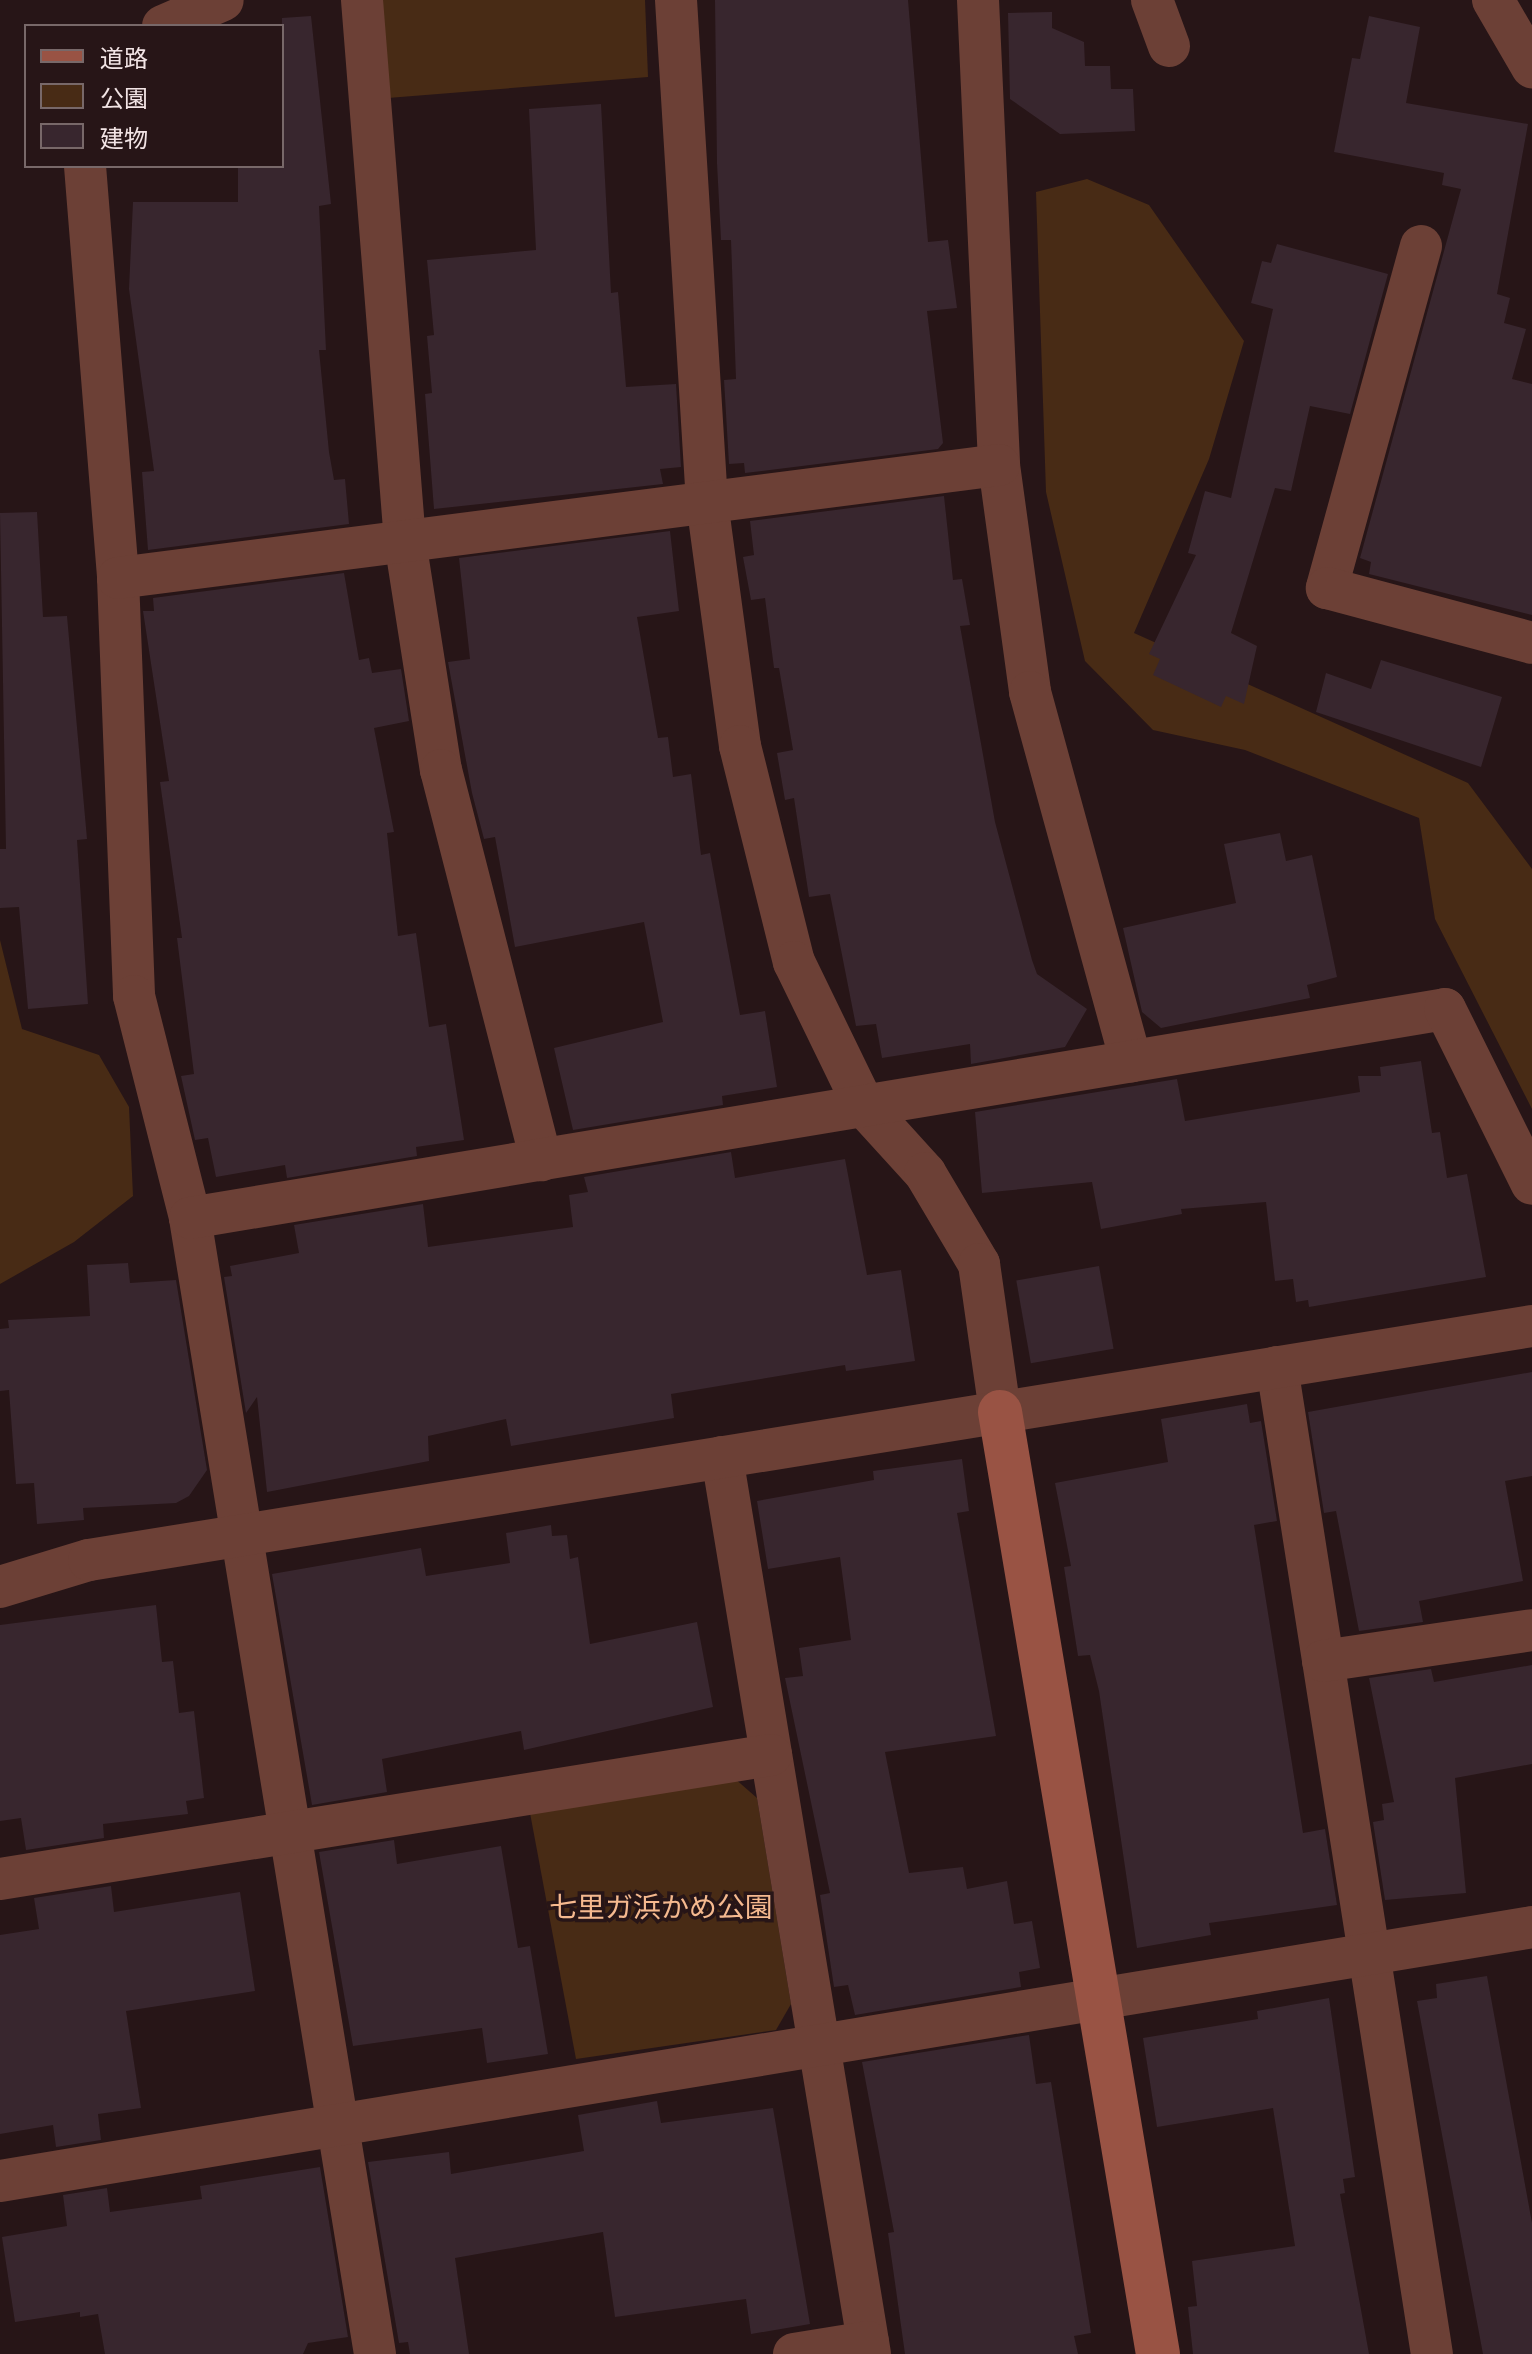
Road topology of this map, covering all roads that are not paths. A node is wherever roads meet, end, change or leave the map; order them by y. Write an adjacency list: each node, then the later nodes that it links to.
1 (223, 0): 7 (street)
2 (362, 0): 14 (street)
3 (676, 0): 13 (street)
4 (978, 0): 12 (street)
5 (1152, 0): 8 (street)
6 (1493, 0): 9 (street)
7 (168, 24)
8 (1169, 46)
9 (1532, 67)
10 (85, 168): 15 (street)
11 (1421, 246): 16 (street)
12 (999, 465): 13 (street); 17 (street)
13 (707, 502): 14 (street); 18 (street)
14 (405, 541): 15 (street); 19 (street)
15 (118, 578): 21 (street)
16 (1532, 643)
17 (1131, 1061): 18 (street); 20 (street)
18 (864, 1106): 19 (street); 24 (street)
19 (541, 1160): 21 (street)
20 (1532, 1184)
21 (190, 1218): 26 (street)
22 (1532, 1326): 23 (street)
23 (1277, 1367): 24 (street); 29 (street)
24 (1000, 1412): 25 (street); 35 (street)
25 (722, 1457): 26 (street); 30 (street)
26 (242, 1536): 27 (street); 31 (street)
27 (0, 1587)
28 (1532, 1630): 29 (street)
29 (1323, 1661): 34 (street)
30 (771, 1755): 31 (street); 36 (street)
31 (291, 1833): 32 (street); 37 (street)
32 (0, 1879)
33 (1532, 1927): 34 (street)
34 (1369, 1954): 35 (street); 43 (street)
35 (1097, 1999): 36 (street); 42 (street)
36 (819, 2045): 37 (street); 39 (street)
37 (338, 2125): 38 (street); 40 (street)
38 (0, 2181)
39 (869, 2348): 41 (street)
40 (375, 2354)
41 (794, 2354)
42 (1158, 2354)
43 (1432, 2354)

